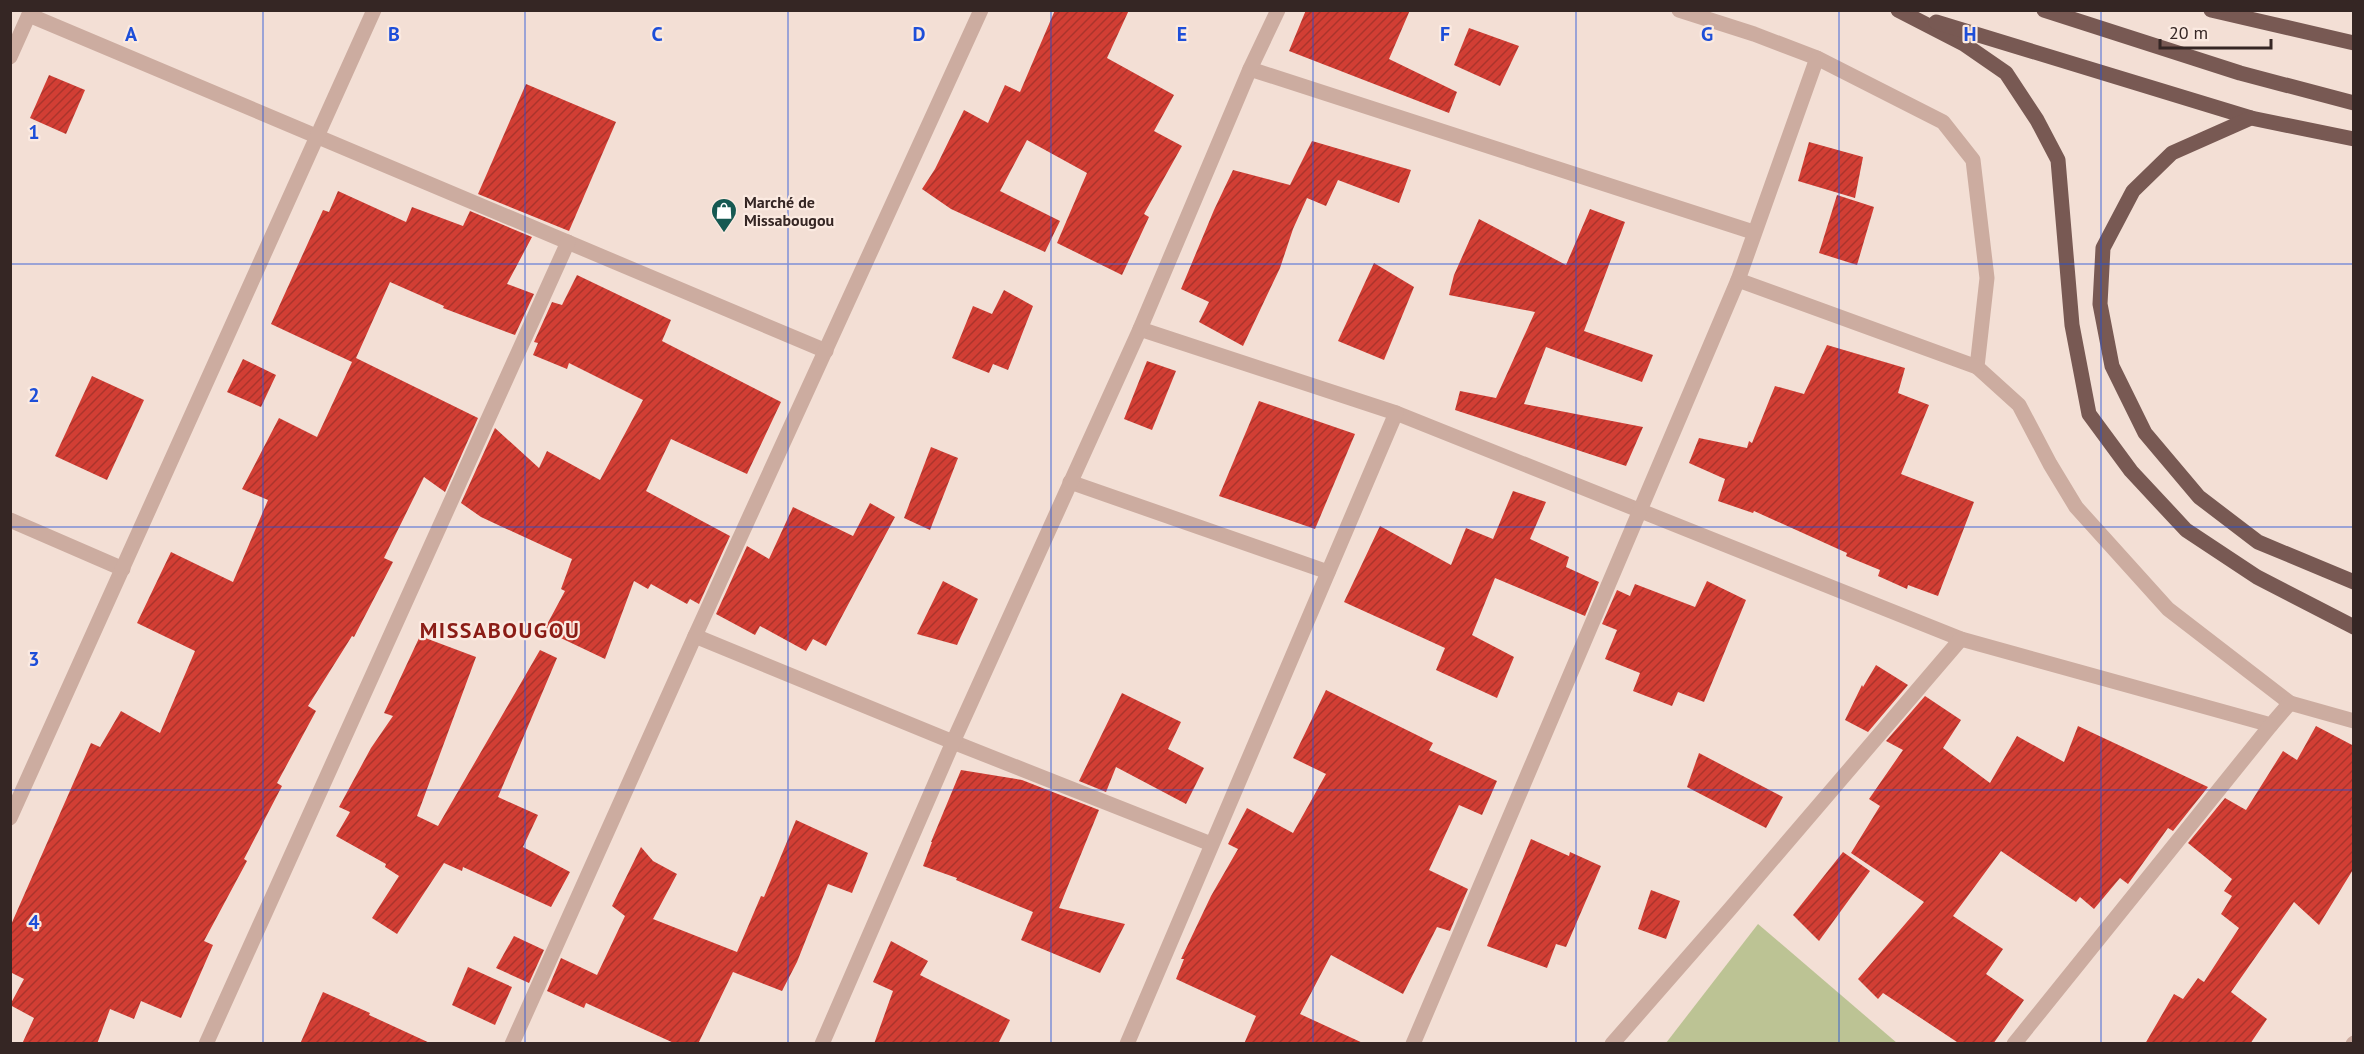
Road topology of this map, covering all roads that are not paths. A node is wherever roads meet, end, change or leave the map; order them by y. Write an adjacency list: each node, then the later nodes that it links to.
1 (374, 10): 15 (street)
2 (981, 10): 21 (street)
3 (1278, 10): 12 (street)
4 (1679, 10): 11 (street)
5 (1898, 10): 14 (main road); 30 (main road)
6 (2044, 10): 13 (main road)
7 (2211, 10): 9 (main road)
8 (30, 13): 10 (street); 15 (street)
9 (2354, 43)
10 (10, 57)
11 (1816, 58): 17 (street); 22 (street)
12 (1250, 69): 17 (street); 20 (street)
13 (2354, 103)
14 (2251, 118): 16 (main road); 29 (main road)
15 (317, 136): 18 (street); 27 (street)
16 (2354, 138)
17 (1753, 232): 19 (street)
18 (568, 242): 21 (street); 39 (street)
19 (1738, 280): 22 (street); 25 (street)
20 (1140, 330): 23 (street); 24 (street)
21 (825, 351): 31 (street)
22 (1977, 367): 33 (street)
23 (1396, 413): 25 (street); 28 (street)
24 (1070, 482): 28 (street); 36 (street)
25 (1640, 510): 32 (street); 43 (street)
26 (10, 520): 27 (street)
27 (123, 569): 37 (street)
28 (1328, 572): 38 (street)
29 (2354, 582)
30 (2354, 627)
31 (695, 636): 36 (street); 40 (street)
32 (1961, 639): 35 (street); 44 (street)
33 (2290, 703): 34 (street); 35 (street)
34 (2354, 721)
35 (2271, 725): 45 (street)
36 (953, 742): 38 (street); 41 (street)
37 (10, 818)
38 (1211, 844): 42 (street)
39 (206, 1044)
40 (512, 1044)
41 (822, 1044)
42 (1127, 1044)
43 (1413, 1044)
44 (1612, 1044)
45 (2014, 1044)

